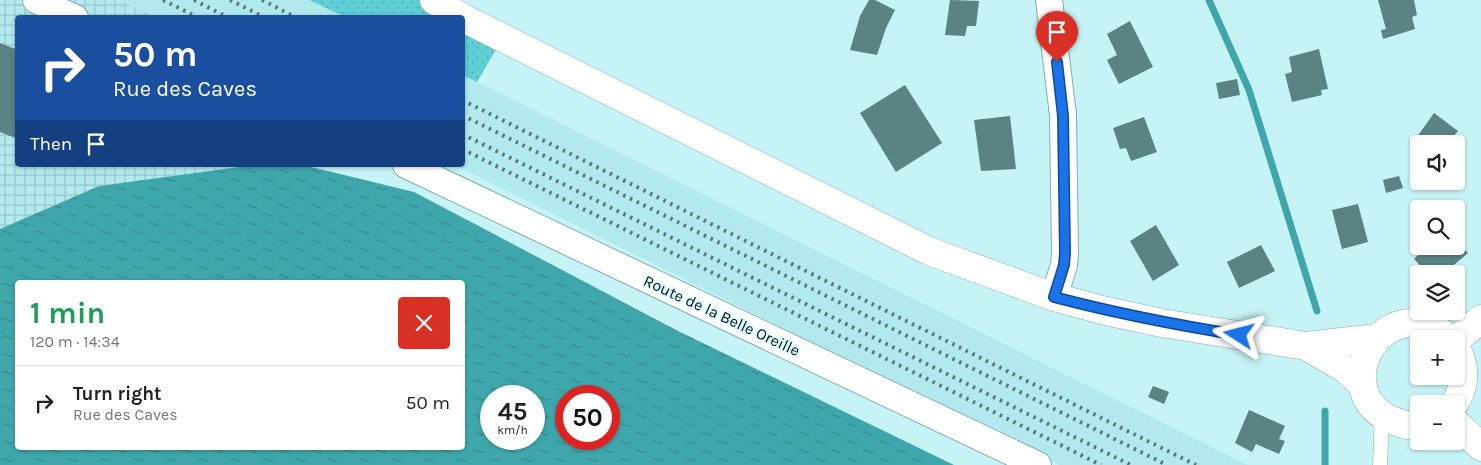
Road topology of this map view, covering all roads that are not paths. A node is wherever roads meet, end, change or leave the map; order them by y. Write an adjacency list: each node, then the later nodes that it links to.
1 (36, 0): 4 (street)
2 (434, 0): 5 (main road)
3 (1049, 0): 8 (street)
4 (69, 15)
5 (458, 15)
6 (465, 19): 8 (main road)
7 (410, 167): 19 (street, Route de la Belle Oreille)
8 (1054, 297): 13 (main road)
9 (1481, 319): 11 (main road)
10 (1438, 330): 12 (main road)
11 (1465, 332)
12 (1377, 338): 13 (main road); 14 (main road)
13 (1306, 346): 14 (main road)
14 (1363, 386): 15 (main road)
15 (1382, 415): 16 (main road); 20 (lane)
16 (1410, 425)
17 (1465, 432): 18 (main road)
18 (1481, 447)
19 (1038, 465)
20 (1380, 465)

